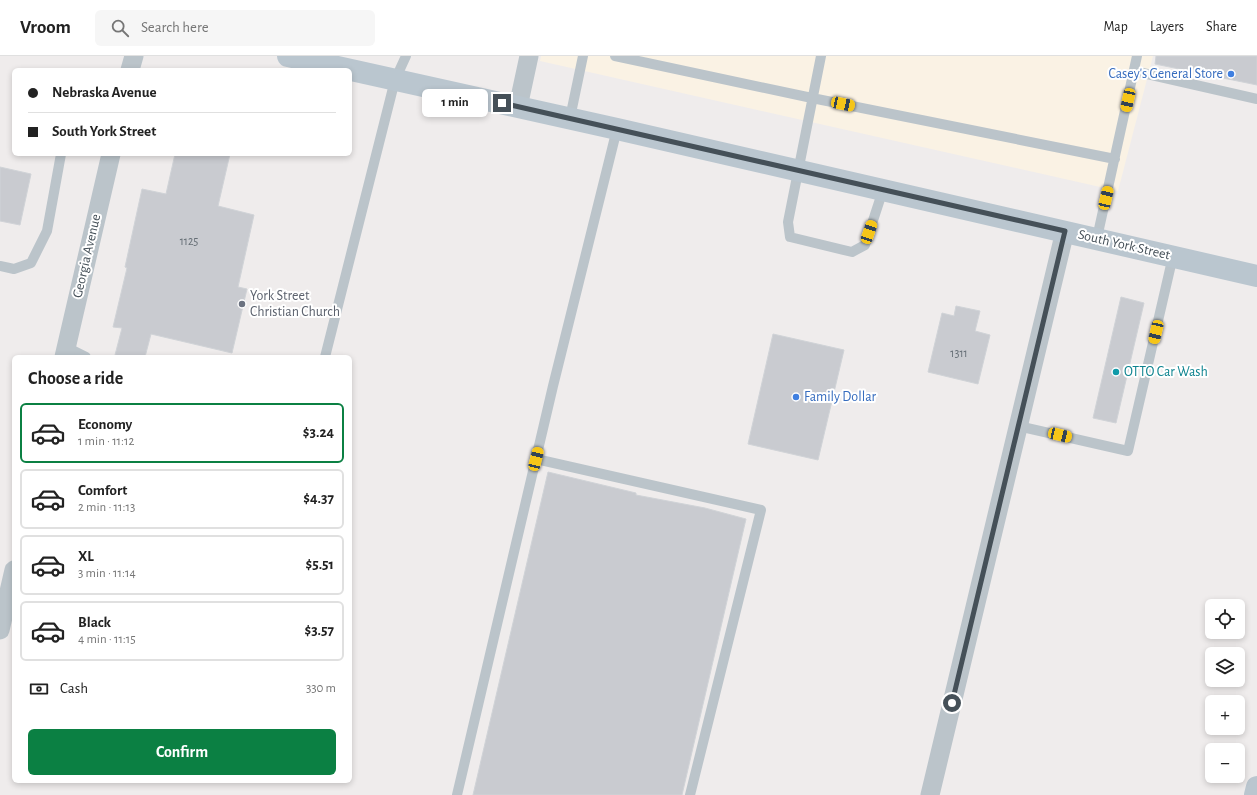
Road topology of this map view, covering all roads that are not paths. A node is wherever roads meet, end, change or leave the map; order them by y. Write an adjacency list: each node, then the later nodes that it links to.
1 (134, 56): 9 (street)
2 (288, 56): 10 (main road, South York Street)
3 (406, 56): 13 (lane)
4 (529, 56): 16 (street)
5 (583, 56): 17 (lane)
6 (615, 56): 14 (lane)
7 (821, 56): 14 (lane)
8 (1137, 56): 12 (lane)
9 (131, 68)
10 (342, 68)
11 (352, 70): 13 (main road, South York Street)
12 (1134, 71): 15 (lane); 21 (lane)
13 (395, 80): 16 (main road, South York Street); 31 (lane)
14 (812, 98): 21 (lane); 22 (lane)
15 (1257, 99)
16 (518, 106): 17 (main road, South York Street)
17 (570, 118): 18 (main road, South York Street)
18 (617, 129): 22 (main road, South York Street); 33 (lane)
19 (61, 156): 27 (lane)
20 (111, 156): 29 (street, Georgia Avenue)
21 (1115, 159): 25 (lane)
22 (798, 170): 23 (main road, South York Street); 23 (lane)
23 (883, 190): 24 (main road, South York Street)
24 (1065, 231): 25 (main road, South York Street); 32 (street)
25 (1097, 238): 26 (main road, South York Street)
26 (1173, 256): 28 (main road, South York Street); 32 (lane)
27 (0, 266)
28 (1257, 276)
29 (65, 352): 30 (lane)
30 (78, 355)
31 (326, 355)
32 (1018, 426): 39 (street)
33 (536, 459): 37 (lane); 38 (lane)
34 (12, 579): 35 (street)
35 (0, 630)
36 (1257, 787): 40 (main road)
37 (457, 795)
38 (690, 795)
39 (930, 795)
40 (1255, 795)

